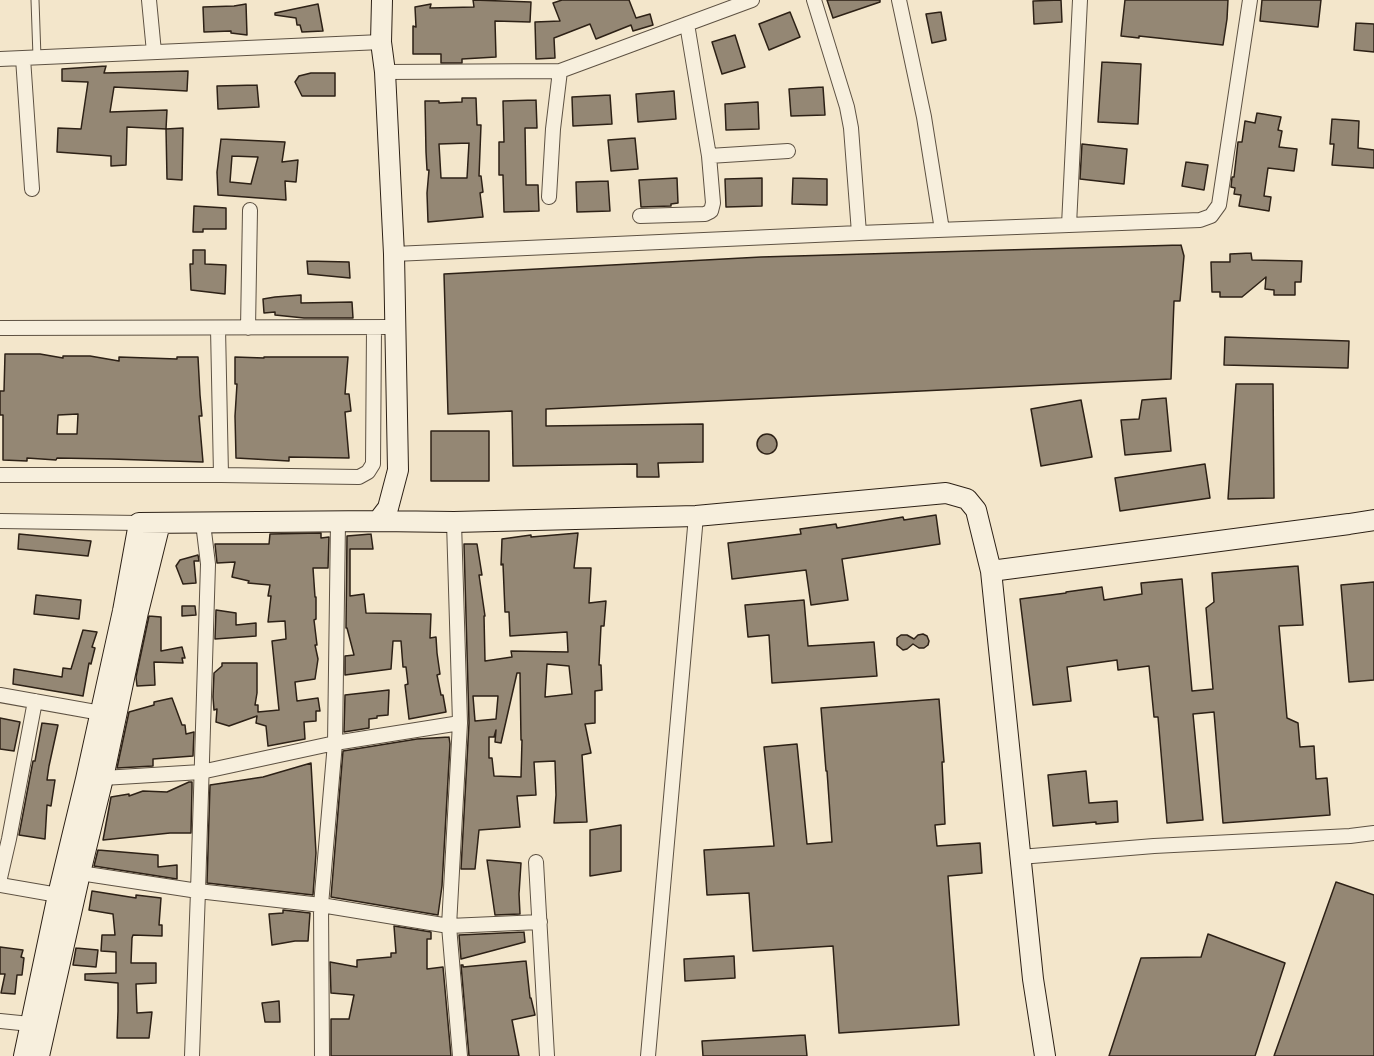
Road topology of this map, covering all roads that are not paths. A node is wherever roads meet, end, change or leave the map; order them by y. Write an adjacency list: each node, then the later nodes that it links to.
1 (35, 0): 12 (lane)
2 (149, 0): 11 (street)
3 (382, 0): 10 (main road)
4 (752, 0): 9 (street)
5 (814, 0): 24 (street)
6 (899, 0): 23 (street)
7 (1080, 0): 22 (street)
8 (1250, 0): 22 (street)
9 (687, 24): 14 (street); 17 (street)
10 (381, 42): 11 (street); 15 (main road)
11 (153, 52): 12 (street)
12 (30, 58): 13 (street); 18 (street)
13 (0, 59)
14 (560, 71): 15 (street); 19 (street)
15 (385, 72): 25 (main road)
16 (788, 151): 17 (street)
17 (709, 156): 21 (street)
18 (32, 189)
19 (549, 197)
20 (250, 210): 29 (street)
21 (640, 216)
22 (1069, 225): 23 (street)
23 (942, 230): 24 (street)
24 (859, 233): 25 (street)
25 (394, 254): 26 (main road)
26 (394, 327): 30 (street); 37 (main road)
27 (0, 328): 28 (street)
28 (218, 328): 29 (street); 32 (street)
29 (248, 328): 30 (street)
30 (374, 328): 32 (street)
31 (0, 474): 32 (street)
32 (221, 475)
33 (696, 516): 38 (main road); 42 (main road); 69 (street)
34 (1374, 520): 42 (main road)
35 (0, 521): 39 (street)
36 (338, 521): 37 (main road); 41 (main road); 47 (street)
37 (378, 521): 38 (main road)
38 (454, 522): 46 (street)
39 (139, 523): 40 (main road); 45 (main road)
40 (160, 523): 41 (main road); 49 (main road)
41 (203, 523): 48 (street)
42 (991, 571): 51 (main road)
43 (0, 695): 44 (street)
44 (35, 701): 45 (street); 54 (street)
45 (101, 713): 57 (main road)
46 (459, 723): 47 (street); 60 (street)
47 (335, 743): 48 (street); 58 (street)
48 (201, 772): 49 (street); 56 (street)
49 (104, 778): 53 (main road)
50 (1374, 833): 51 (street)
51 (1020, 857): 70 (main road)
52 (536, 862): 59 (street)
53 (80, 873): 56 (street); 64 (main road)
54 (0, 878)
55 (0, 885): 57 (street)
56 (198, 891): 58 (street); 65 (street)
57 (58, 895): 62 (main road)
58 (321, 904): 60 (street); 66 (street)
59 (540, 922): 60 (street); 68 (street)
60 (449, 926): 67 (street)
61 (0, 1021): 62 (street)
62 (30, 1024): 63 (main road)
63 (24, 1056)
64 (39, 1056)
65 (192, 1056)
66 (322, 1056)
67 (460, 1056)
68 (547, 1056)
69 (648, 1056)
70 (1045, 1056)

